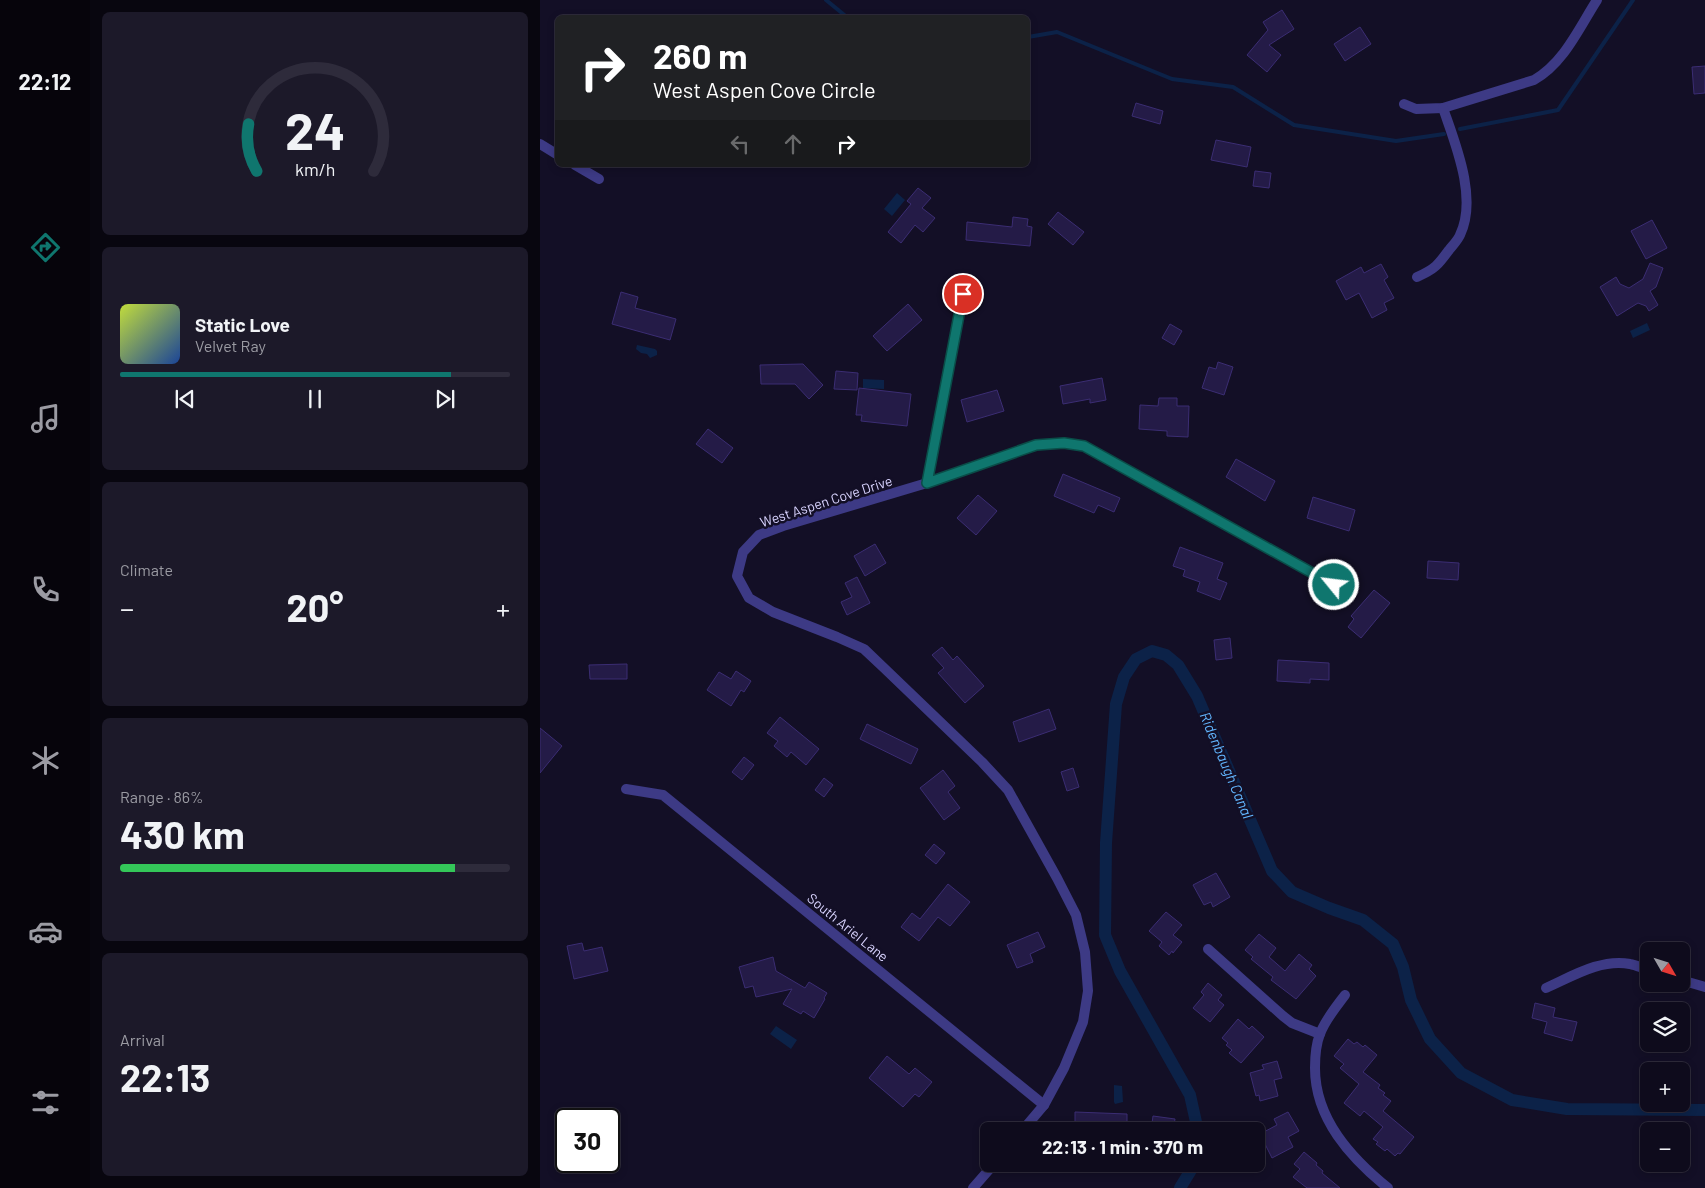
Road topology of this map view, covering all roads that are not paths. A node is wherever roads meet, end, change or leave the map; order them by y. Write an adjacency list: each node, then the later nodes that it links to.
1 (1597, 0): 3 (street)
2 (1404, 104): 3 (street)
3 (1443, 108): 8 (street)
4 (540, 144): 5 (street)
5 (555, 152)
6 (578, 167): 7 (street)
7 (599, 179)
8 (1417, 277)
9 (965, 285): 10 (street)
10 (927, 483): 11 (street, West Aspen Cove Drive); 20 (street, West Aspen Cove Drive)
11 (1334, 585)
12 (626, 789): 20 (street, South Ariel Lane)
13 (1208, 949): 19 (street)
14 (1640, 967): 17 (street)
15 (1690, 983): 16 (street)
16 (1705, 987)
17 (1546, 988)
18 (1345, 996): 19 (street)
19 (1320, 1034): 24 (street)
20 (1044, 1105): 21 (street, West Aspen Cove Drive)
21 (1030, 1122)
22 (987, 1172): 23 (street)
23 (973, 1188)
24 (1388, 1188)

